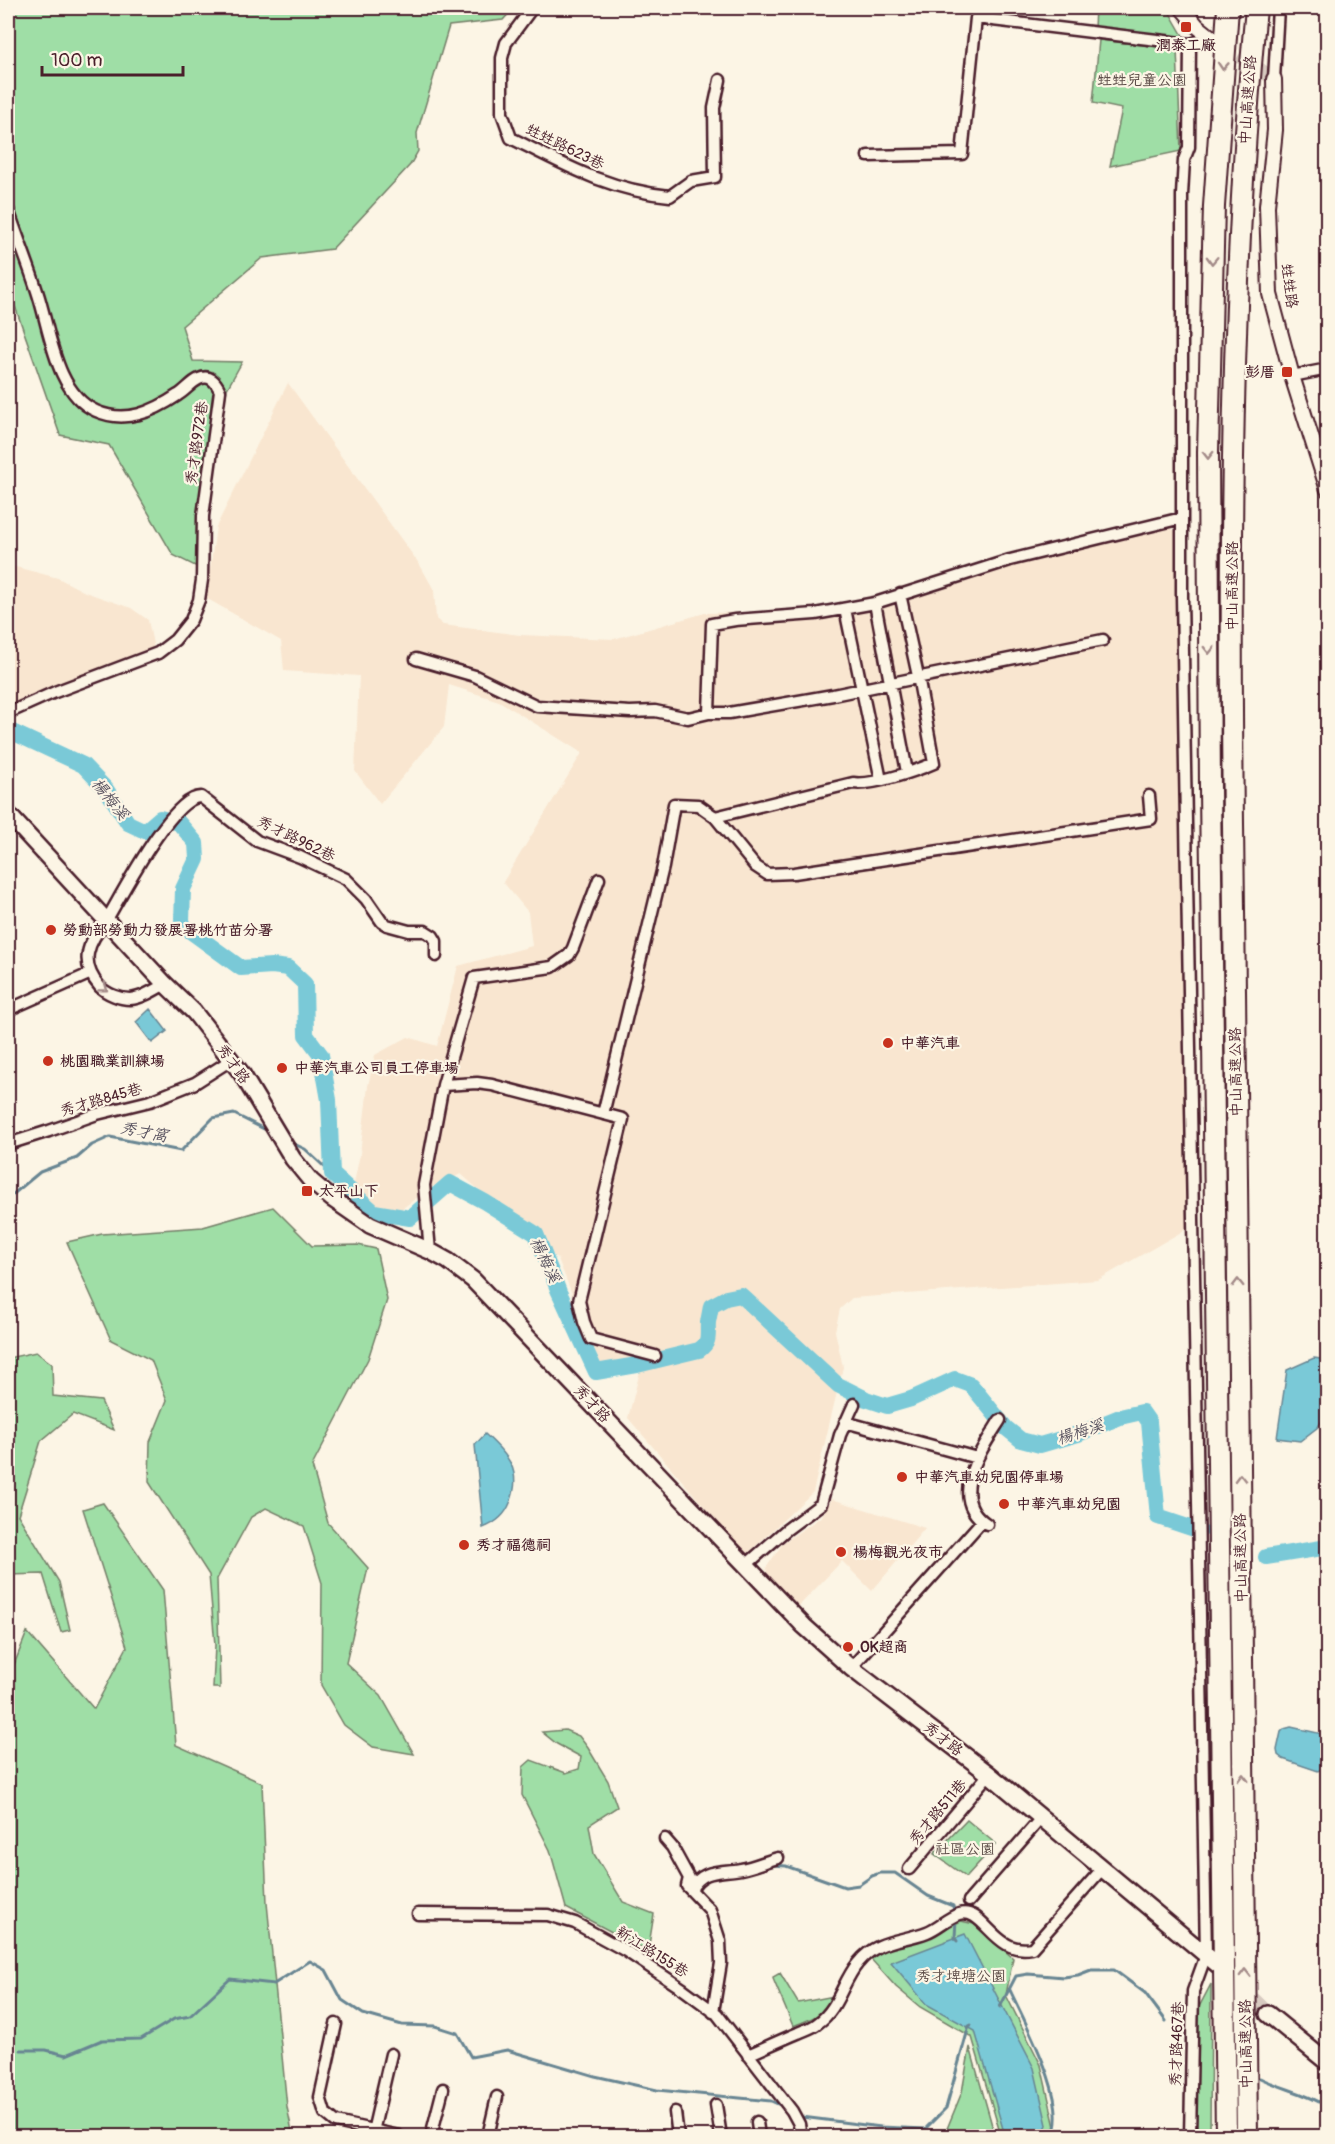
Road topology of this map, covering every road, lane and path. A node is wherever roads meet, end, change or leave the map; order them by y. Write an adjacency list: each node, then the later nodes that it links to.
1 (532, 8): 9 (street, 甡甡路623巷)
2 (1182, 8): 7 (street)
3 (1228, 8): 80 (highway, 中山高速公路, one-way to 80)
4 (1256, 8): 81 (highway, 中山高速公路, one-way to 4)
5 (1278, 8): 10 (street)
6 (977, 13): 8 (street); 11 (street)
7 (1212, 38): 8 (street)
8 (1190, 44): 16 (street)
9 (720, 80)
10 (1274, 80): 14 (street, 甡甡路)
11 (868, 156)
12 (8, 209): 25 (street, 秀才路972巷)
13 (1328, 369): 14 (street)
14 (1292, 376): 15 (street, 甡甡路)
15 (1328, 490)
16 (1182, 518): 17 (street); 59 (street)
17 (900, 594): 18 (street); 22 (street)
18 (875, 603): 19 (street); 23 (street)
19 (845, 609): 24 (street); 26 (street)
20 (1103, 640): 22 (street)
21 (416, 659): 26 (street)
22 (918, 676): 23 (street); 27 (street)
23 (891, 682): 24 (street); 27 (street)
24 (862, 689): 26 (street); 28 (street)
25 (8, 713)
26 (709, 713)
27 (908, 772): 28 (street)
28 (881, 780): 31 (street)
29 (1149, 796): 31 (street)
30 (8, 814): 33 (main road, 秀才路)
31 (715, 818): 40 (street)
32 (599, 879): 39 (street)
33 (106, 921): 34 (street, 秀才路962巷); 35 (street, 秀才路962巷); 36 (main road, 秀才路)
34 (436, 956)
35 (89, 974): 36 (street, one-way to 36); 37 (street)
36 (165, 984): 38 (main road, 秀才路)
37 (8, 1010)
38 (231, 1060): 41 (street, 秀才路845巷); 42 (main road, 秀才路)
39 (443, 1085): 40 (street); 42 (street)
40 (603, 1114): 43 (street)
41 (8, 1144)
42 (430, 1251): 48 (main road, 秀才路)
43 (655, 1356)
44 (854, 1404): 46 (street)
45 (1000, 1420): 47 (street)
46 (845, 1422): 47 (street); 48 (street)
47 (977, 1458): 49 (street)
48 (746, 1566): 49 (main road, 秀才路)
49 (851, 1668): 50 (main road, 秀才路)
50 (989, 1774): 51 (main road, 秀才路); 54 (street, 秀才路511巷)
51 (1042, 1817): 55 (main road, 秀才路); 57 (street)
52 (665, 1839): 56 (street)
53 (778, 1858): 56 (street)
54 (909, 1869)
55 (1102, 1869): 59 (main road, 秀才路); 64 (street)
56 (691, 1890): 60 (street)
57 (969, 1901)
58 (418, 1914): 60 (street, 新江路155巷)
59 (1212, 1960): 79 (street, 秀才路467巷)
60 (713, 2012): 64 (street, 新江路155巷)
61 (1268, 2014): 65 (main road)
62 (336, 2024): 71 (street)
63 (391, 2054): 71 (street)
64 (748, 2055): 78 (street, 新江路155巷)
65 (1328, 2063)
66 (443, 2089): 73 (street)
67 (497, 2097): 74 (street)
68 (716, 2105): 76 (street)
69 (675, 2112): 75 (street)
70 (757, 2122): 77 (street)
71 (372, 2134): 72 (street)
72 (399, 2136)
73 (431, 2136)
74 (488, 2136)
75 (678, 2136)
76 (721, 2136)
77 (759, 2136)
78 (801, 2136)
79 (1190, 2136)
80 (1226, 2136)
81 (1247, 2136)

